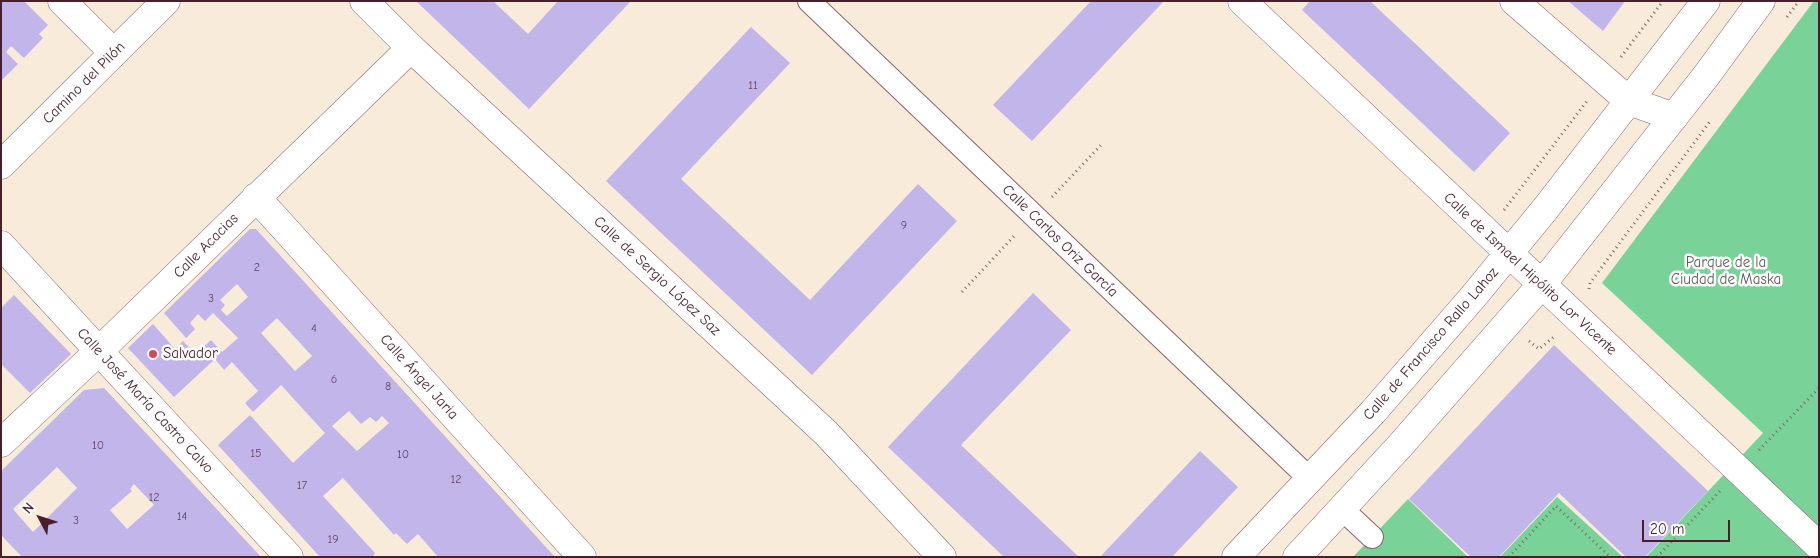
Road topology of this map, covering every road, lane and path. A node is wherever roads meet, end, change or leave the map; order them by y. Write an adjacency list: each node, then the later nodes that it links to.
1 (62, 1): 12 (street)
2 (166, 1): 12 (street, Camino del Pilón)
3 (364, 1): 11 (street, Calle de Sergio López Saz)
4 (808, 1): 25 (street, Calle Carlos Oriz García)
5 (1242, 1): 19 (street, Calle de Ismael Hipólito Lor Vicente)
6 (1514, 1): 13 (street)
7 (1706, 1): 13 (street, Calle de Francisco Rallo Lahoz)
8 (1761, 1): 14 (street)
9 (1799, 1): 10 (path)
10 (1782, 24)
11 (411, 48): 17 (street, Calle Acacias); 29 (street, Calle de Sergio López Saz)
12 (114, 53): 16 (street, Camino del Pilón)
13 (1629, 101): 14 (street); 19 (street, Calle de Francisco Rallo Lahoz)
14 (1674, 117): 20 (street)
15 (1713, 117): 21 (path)
16 (1, 165)
17 (256, 197): 23 (street, Calle Acacias); 31 (street, Calle Ángel Jaria)
18 (1, 245): 23 (street, Calle José María Castro Calvo)
19 (1509, 254): 20 (street, Calle de Ismael Hipólito Lor Vicente); 25 (street, Calle de Francisco Rallo Lahoz)
20 (1542, 284): 21 (street, Calle de Ismael Hipólito Lor Vicente); 26 (street)
21 (1574, 314): 22 (path); 28 (street, Calle de Ismael Hipólito Lor Vicente)
22 (1539, 349)
23 (100, 351): 24 (street, Calle Acacias); 30 (street, Calle José María Castro Calvo)
24 (1, 443)
25 (1311, 480): 32 (street, Calle de Francisco Rallo Lahoz)
26 (1342, 509): 27 (street); 33 (street)
27 (1372, 537)
28 (1819, 546)
29 (934, 554)
30 (289, 557)
31 (582, 557)
32 (1236, 557)
33 (1298, 557)
34 (1509, 557): 35 (path)
35 (1610, 557)

